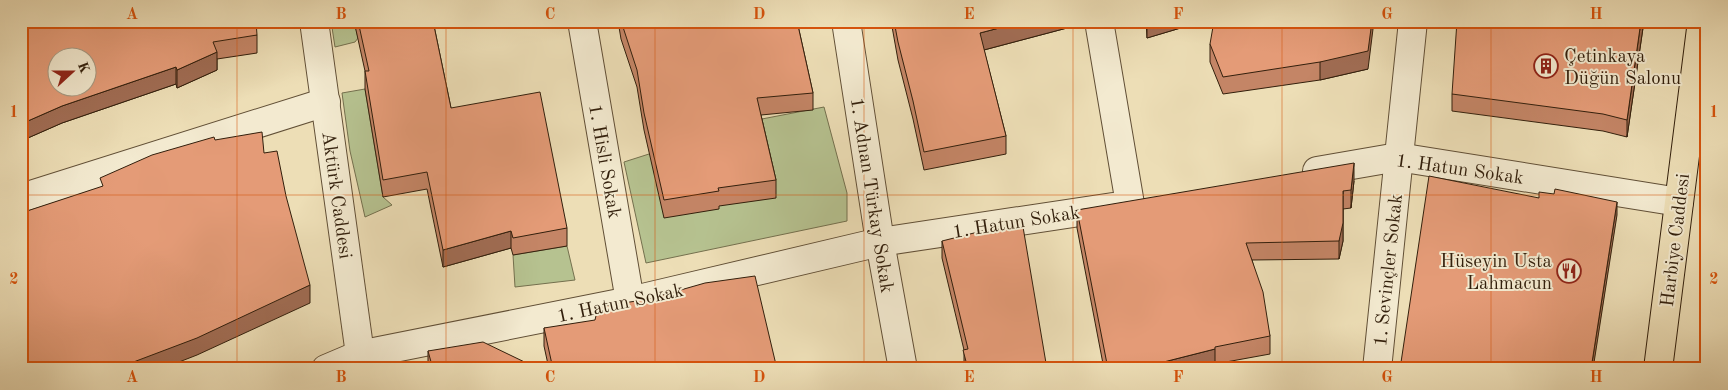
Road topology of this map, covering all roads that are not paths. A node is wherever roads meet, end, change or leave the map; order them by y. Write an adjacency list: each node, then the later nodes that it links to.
1 (314, 21): 7 (street, Aktürk Caddesi)
2 (582, 21): 15 (street, 1. Hisli Sokak)
3 (846, 21): 14 (street, 1. Adnan Türkay Sokak)
4 (1099, 21): 13 (street)
5 (1412, 21): 8 (street, 1. Sevinçler Sokak)
6 (1702, 21): 12 (main road, Harbiye Caddesi)
7 (326, 102): 10 (street); 16 (street, Aktürk Caddesi)
8 (1398, 157): 9 (street, 1. Hatun Sokak); 12 (street, 1. Hatun Sokak); 19 (street, 1. Sevinçler Sokak)
9 (1293, 175)
10 (21, 198)
11 (1158, 199): 13 (street, 1. Hatun Sokak)
12 (1679, 202): 20 (main road, Harbiye Caddesi)
13 (1130, 204): 14 (street, 1. Hatun Sokak)
14 (880, 242): 15 (street, 1. Hatun Sokak); 18 (street, 1. Adnan Türkay Sokak)
15 (630, 301): 16 (street, 1. Hatun Sokak)
16 (361, 362): 17 (street, 1. Hatun Sokak)
17 (326, 369)
18 (903, 369)
19 (1378, 369)
20 (1658, 369)

